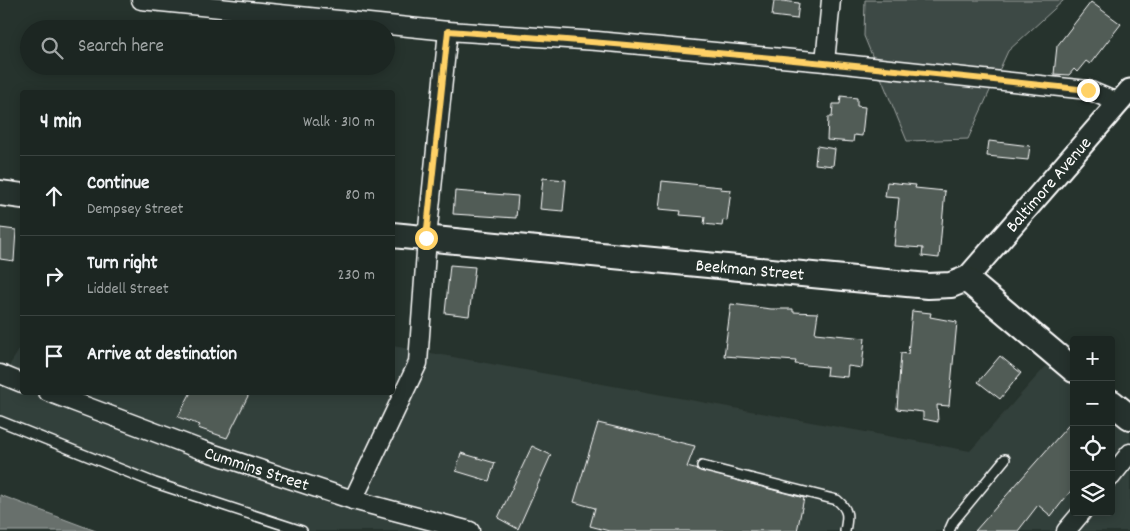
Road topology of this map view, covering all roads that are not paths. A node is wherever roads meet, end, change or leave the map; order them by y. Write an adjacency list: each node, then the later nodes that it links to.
1 (141, 0): 3 (street)
2 (831, 0): 6 (street)
3 (339, 20)
4 (395, 26): 5 (street)
5 (448, 31): 6 (street); 11 (street)
6 (825, 62): 7 (street)
7 (1125, 96): 12 (street, Baltimore Avenue)
8 (0, 193): 9 (main road)
9 (20, 196)
10 (395, 235): 11 (main road, Beekman Street)
11 (426, 238): 12 (main road, Beekman Street); 24 (street)
12 (966, 279): 13 (main road)
13 (1070, 367)
14 (0, 374): 15 (street)
15 (20, 382)
16 (56, 395): 24 (street, Cummins Street)
17 (1115, 405): 18 (main road)
18 (1130, 417)
19 (0, 421): 26 (lane)
20 (1130, 453): 23 (street)
21 (1005, 458): 29 (lane)
22 (702, 466): 28 (lane)
23 (1115, 471)
24 (353, 500): 27 (street, Cummins Street)
25 (1079, 516): 30 (street)
26 (302, 531)
27 (470, 531)
28 (845, 531)
29 (949, 531)
30 (1066, 531)

